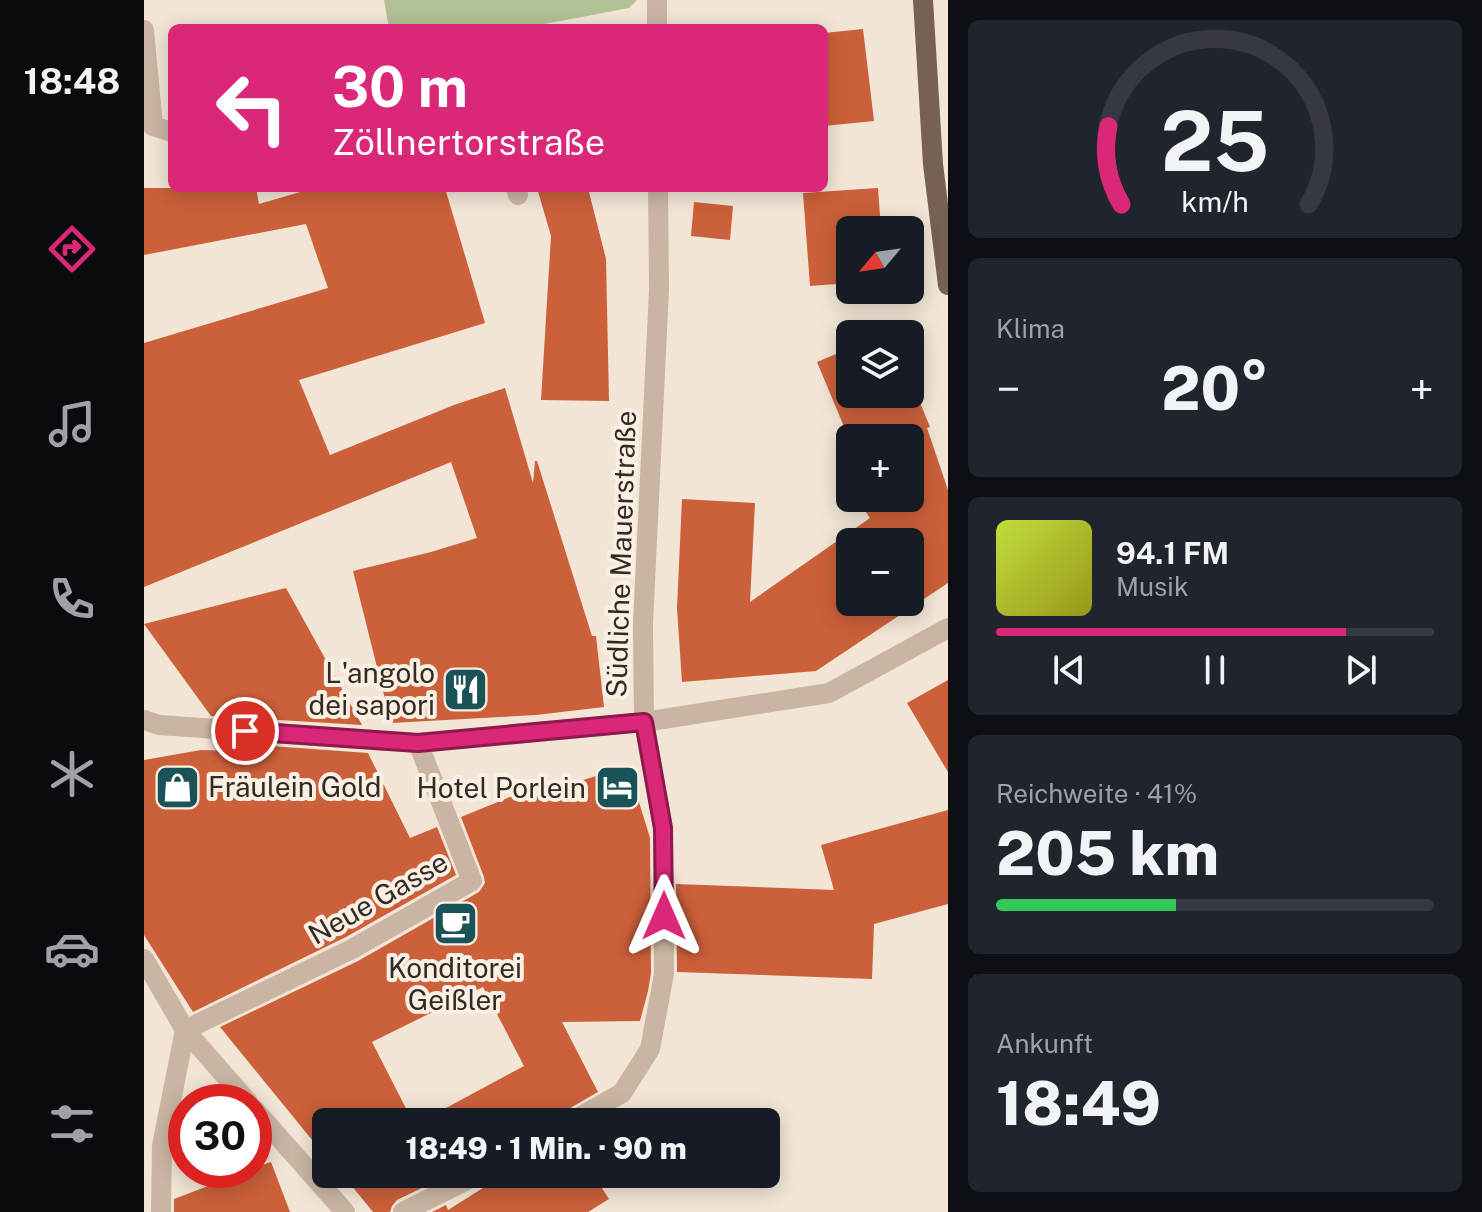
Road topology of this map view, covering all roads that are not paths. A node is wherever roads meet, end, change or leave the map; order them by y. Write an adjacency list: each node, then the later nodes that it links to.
1 (657, 0): 3 (street)
2 (923, 0): 7 (main road)
3 (657, 24)
4 (144, 30): 5 (street)
5 (168, 131)
6 (658, 192): 10 (street, Südliche Mauerstraße)
7 (948, 285)
8 (948, 628): 10 (street)
9 (144, 720): 11 (street)
10 (644, 722): 11 (street); 15 (street, Südliche Mauerstraße)
11 (418, 743): 13 (street, Neue Gasse)
12 (144, 959): 13 (street)
13 (185, 1030): 14 (street); 18 (street)
14 (232, 1084)
15 (596, 1108)
16 (272, 1129): 19 (street)
17 (451, 1188): 20 (street)
18 (161, 1212)
19 (345, 1212)
20 (403, 1212)

